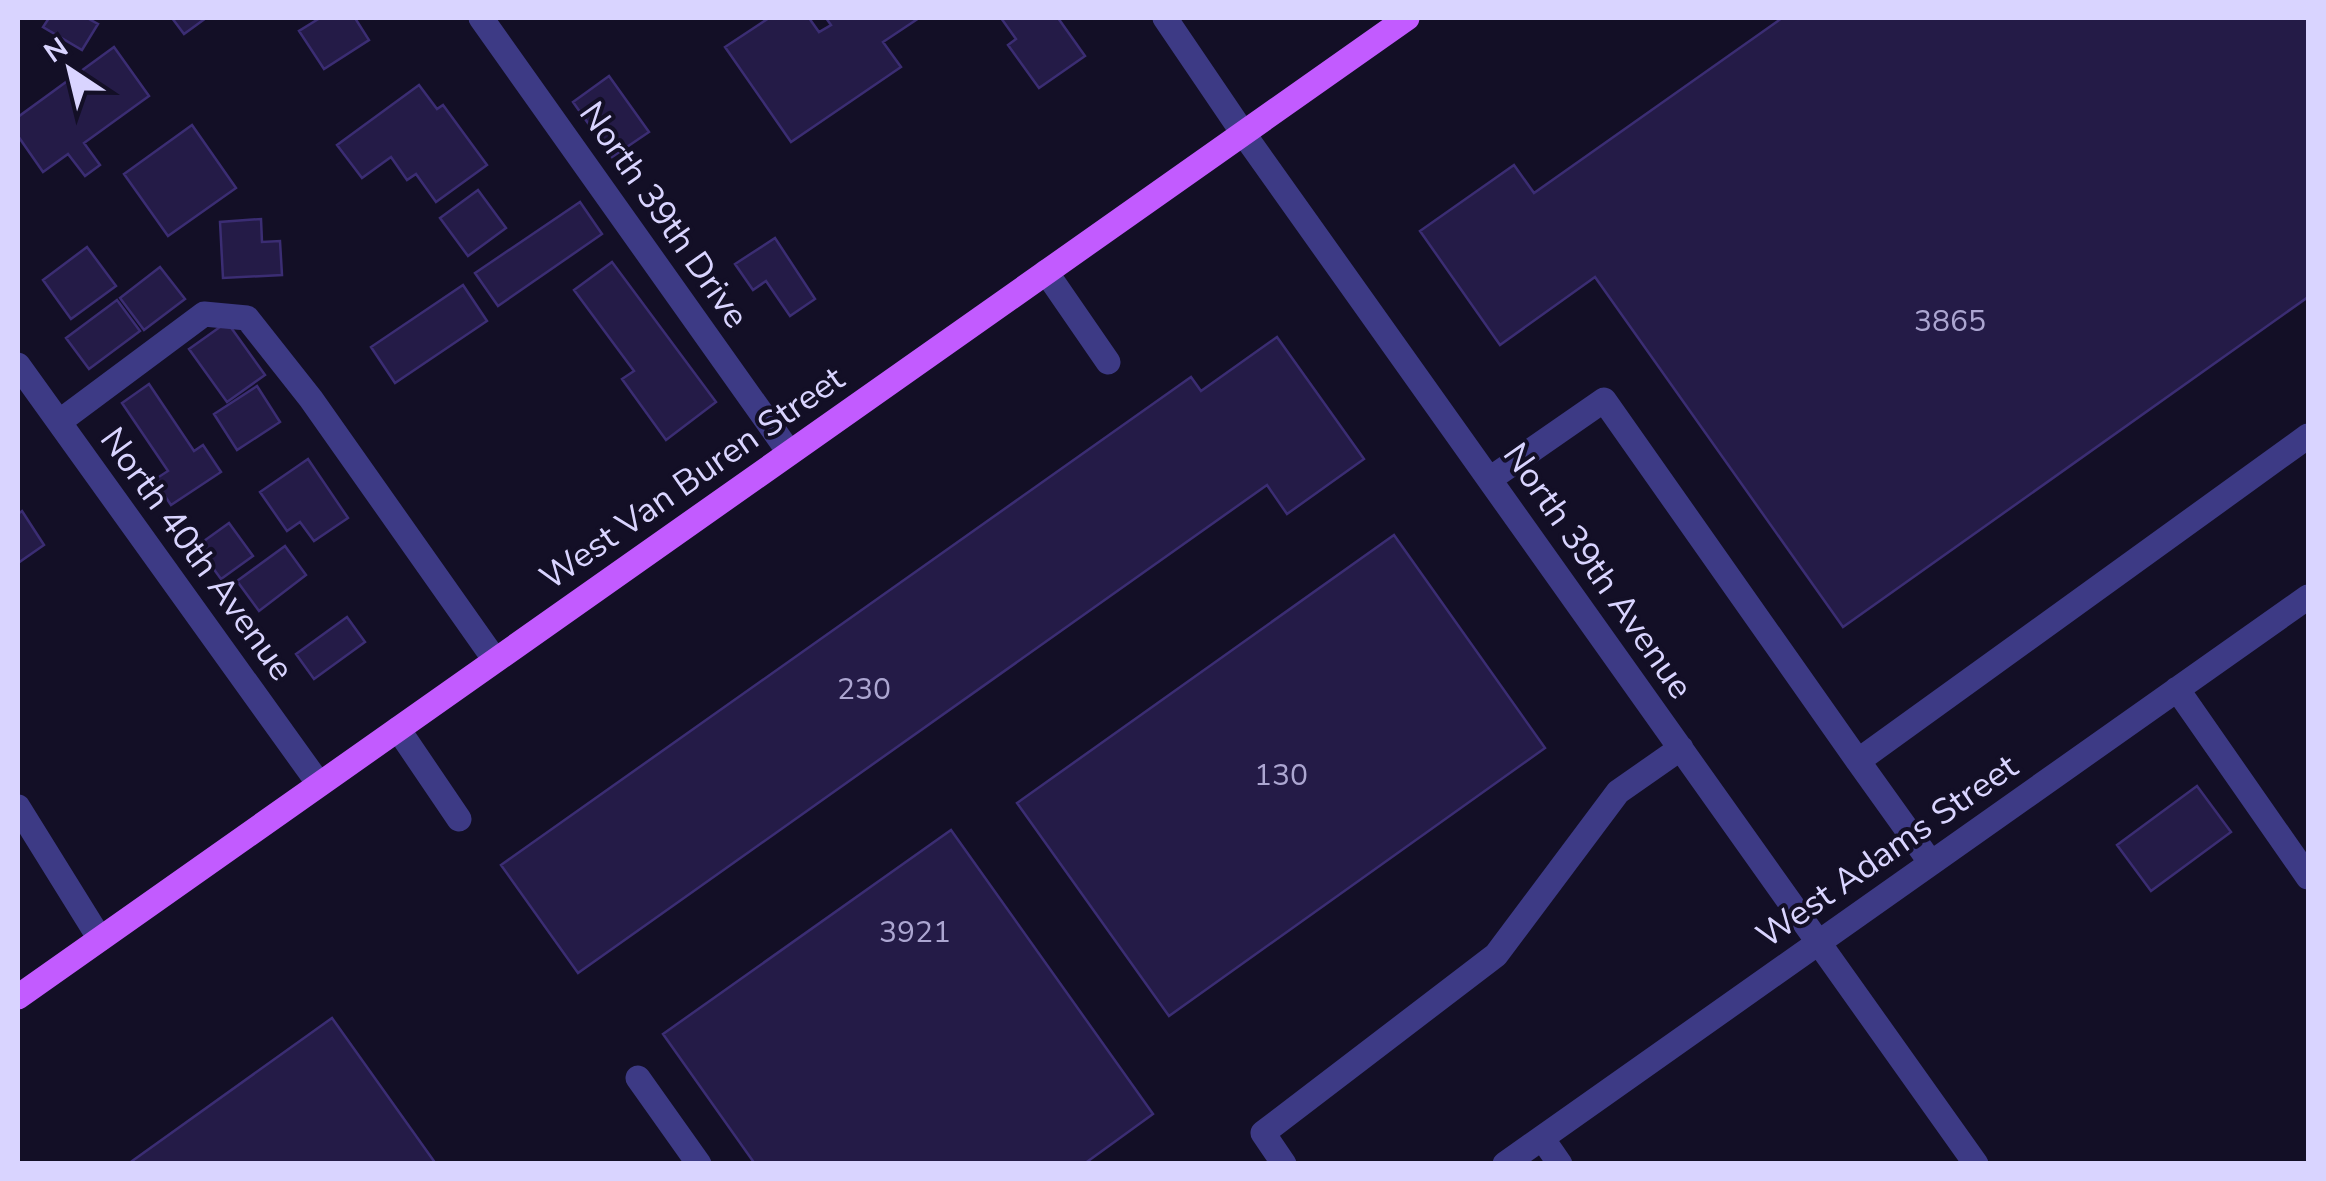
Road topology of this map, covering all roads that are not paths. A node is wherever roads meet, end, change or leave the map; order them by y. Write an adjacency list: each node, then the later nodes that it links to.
1 (482, 18): 10 (street, North 39th Drive)
2 (1164, 18): 4 (street, North 39th Avenue)
3 (1407, 18): 4 (main road, West Van Buren Street)
4 (1243, 133): 5 (main road, West Van Buren Street); 11 (street, North 39th Avenue)
5 (1046, 272): 6 (street); 10 (main road, West Van Buren Street)
6 (1108, 362)
7 (18, 365): 8 (street, North 40th Avenue)
8 (59, 422): 13 (street); 18 (street, North 40th Avenue)
9 (2308, 436): 17 (street)
10 (789, 452): 13 (main road, West Van Buren Street)
11 (1490, 479): 16 (street, North 39th Avenue); 17 (street)
12 (2308, 596): 14 (street, West Adams Street)
13 (495, 660): 15 (main road, West Van Buren Street)
14 (2178, 689): 21 (street, West Adams Street); 22 (street)
15 (398, 728): 18 (main road, West Van Buren Street); 20 (street)
16 (1681, 748): 24 (street, North 39th Avenue); 29 (street)
17 (1858, 761): 21 (street)
18 (320, 784): 23 (main road, West Van Buren Street)
19 (18, 807): 23 (street)
20 (459, 818)
21 (1931, 863): 24 (street, West Adams Street)
22 (2308, 877)
23 (100, 939): 25 (main road, West Van Buren Street)
24 (1820, 942): 27 (street, West Adams Street); 32 (street, North 39th Avenue)
25 (18, 997)
26 (638, 1078): 28 (street)
27 (1542, 1138): 30 (street, West Adams Street); 31 (street)
28 (699, 1164)
29 (1284, 1164)
30 (1505, 1164)
31 (1560, 1164)
32 (1976, 1164)

